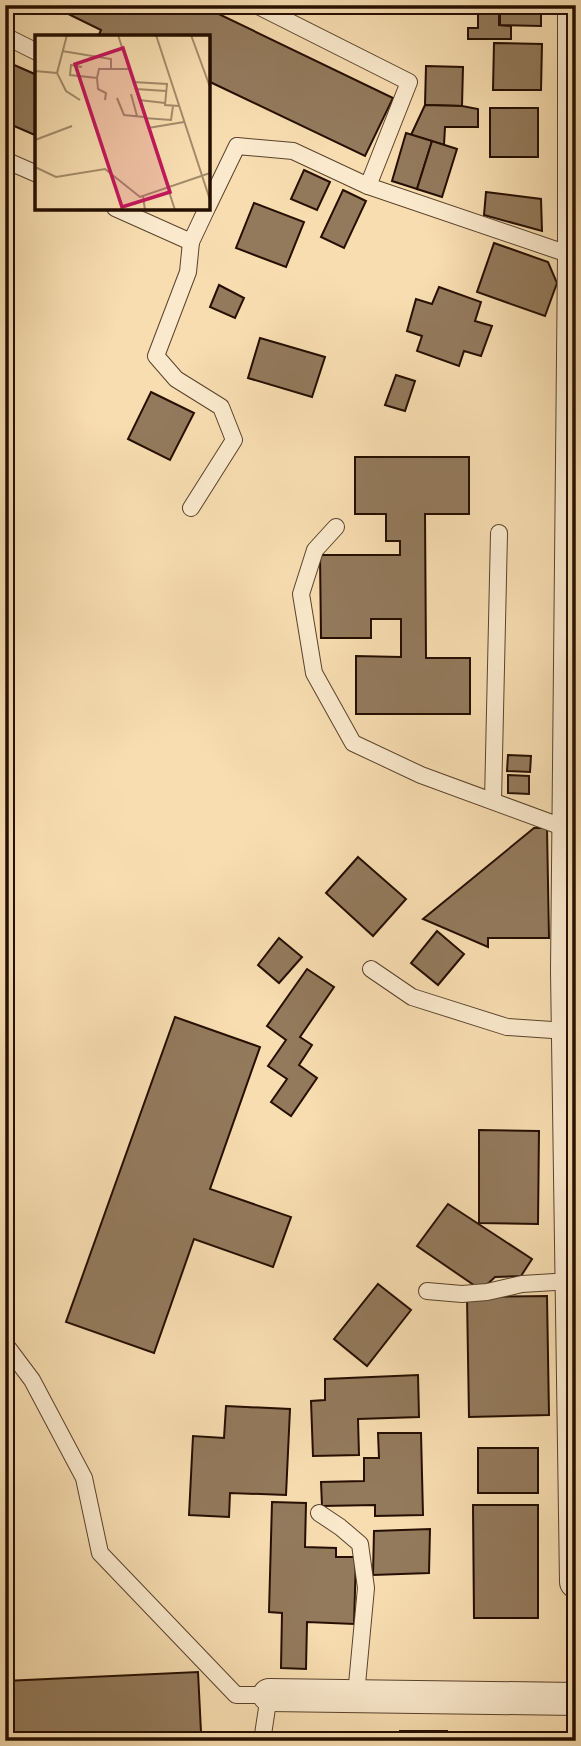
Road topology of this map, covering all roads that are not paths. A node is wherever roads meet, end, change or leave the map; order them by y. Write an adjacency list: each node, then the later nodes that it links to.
1 (257, 5): 7 (lane)
2 (574, 5): 12 (street)
3 (5, 36): 4 (lane)
4 (35, 51)
5 (5, 160): 6 (lane)
6 (35, 173)
7 (368, 186): 8 (lane); 12 (lane)
8 (210, 203)
9 (119, 210): 11 (lane)
10 (207, 210): 11 (lane)
11 (191, 242): 16 (lane)
12 (573, 256): 13 (street)
13 (574, 326): 14 (street)
14 (574, 410): 15 (street)
15 (573, 497): 19 (street)
16 (191, 508)
17 (336, 527): 20 (lane)
18 (499, 533): 20 (lane)
19 (573, 631): 21 (street)
20 (493, 801): 21 (lane)
21 (571, 837): 23 (street)
22 (371, 969): 24 (lane)
23 (571, 972): 24 (street)
24 (568, 1031): 25 (street)
25 (571, 1281): 26 (lane); 29 (street)
26 (427, 1291)
27 (5, 1344): 30 (lane)
28 (319, 1513): 31 (lane)
29 (576, 1582)
30 (268, 1695): 31 (street); 33 (lane)
31 (356, 1695): 32 (street)
32 (576, 1699)
33 (262, 1741)

